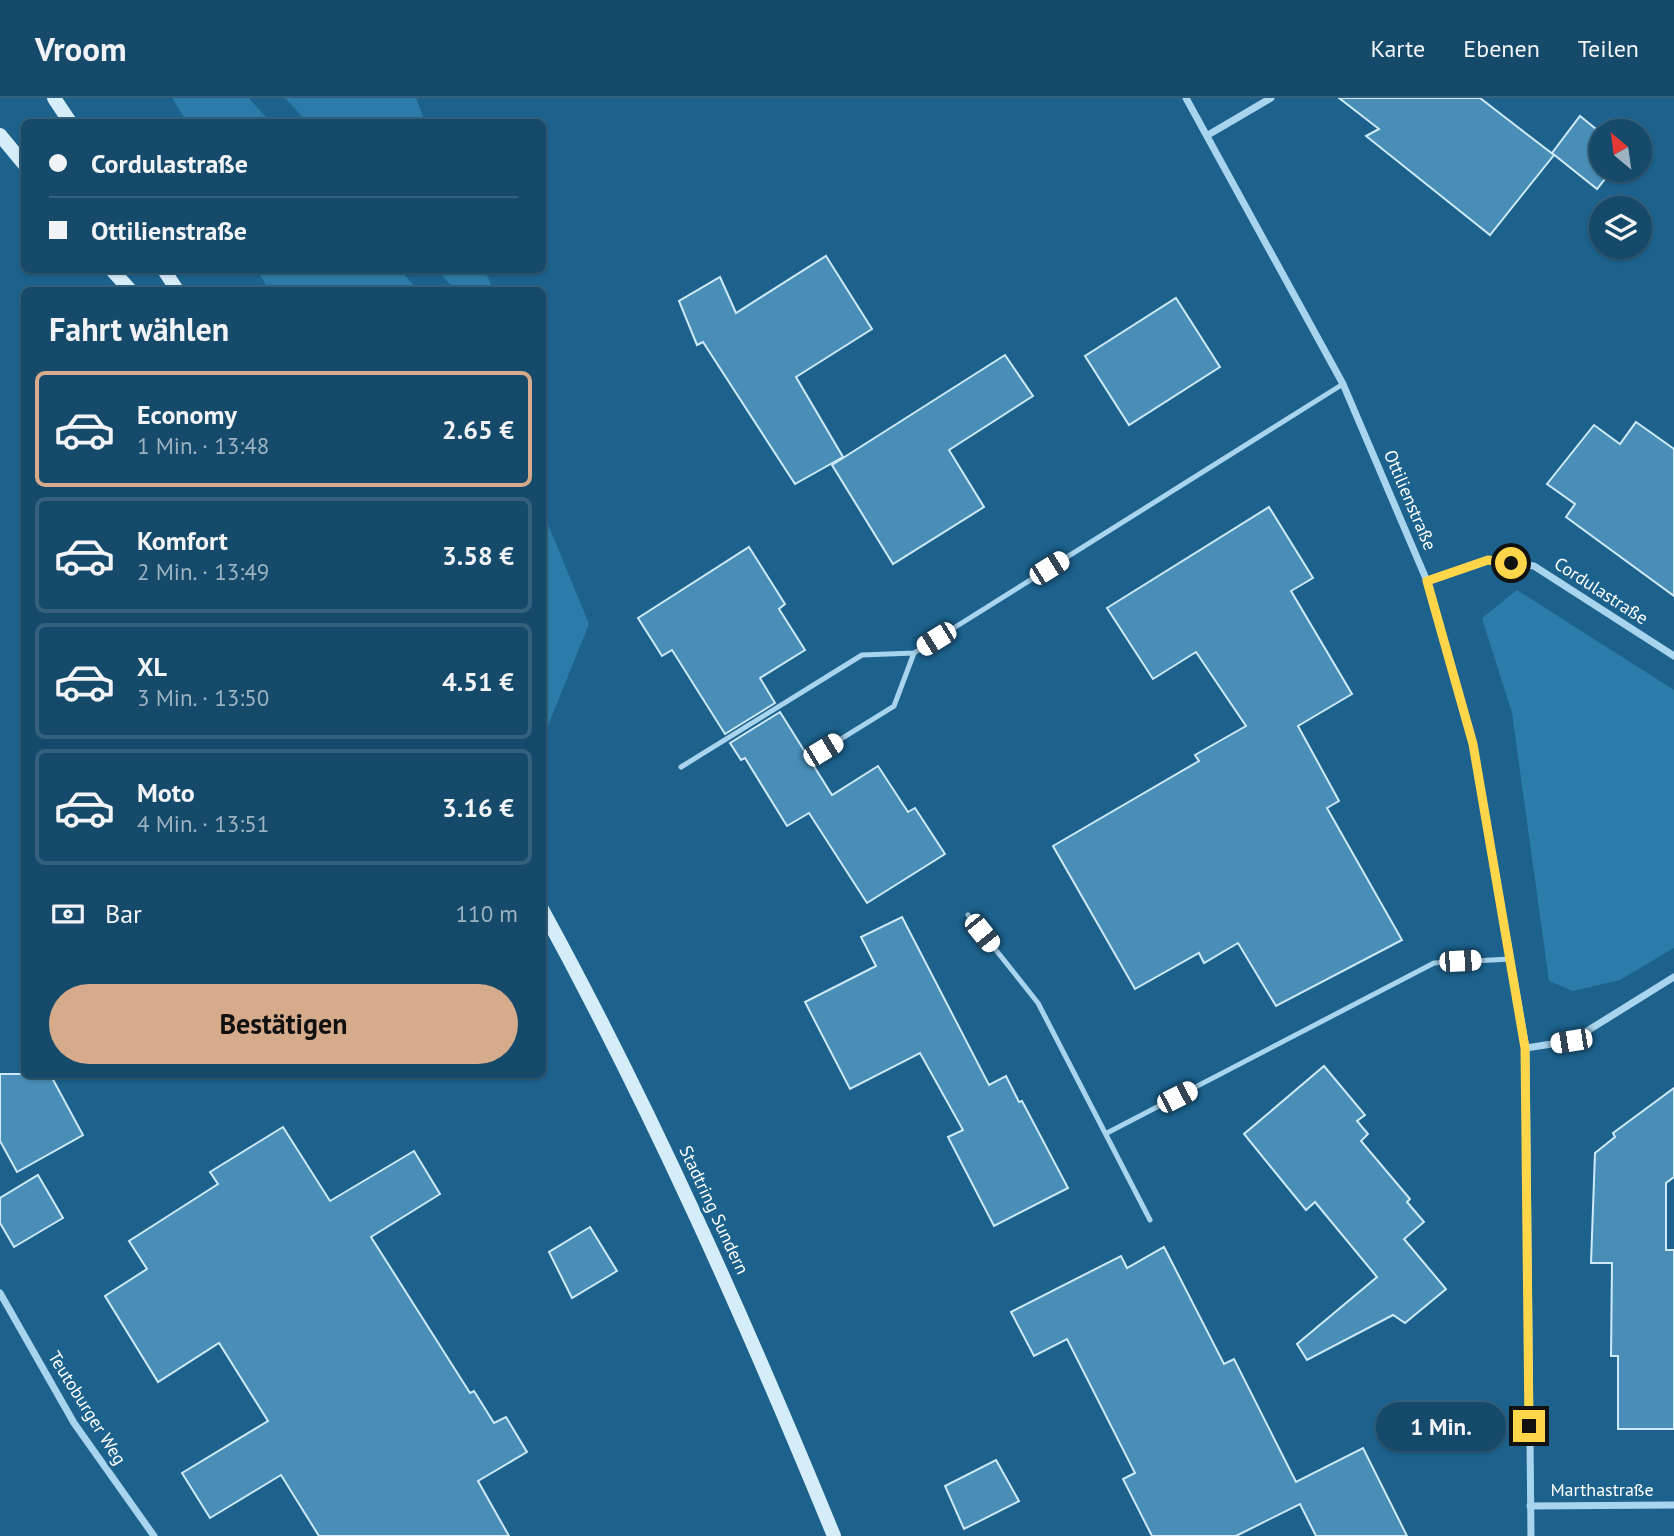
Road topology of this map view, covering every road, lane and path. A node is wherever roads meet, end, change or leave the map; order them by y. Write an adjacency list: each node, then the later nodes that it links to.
1 (54, 98): 4 (main road)
2 (1186, 98): 6 (street, Ottilienstraße)
3 (1270, 98): 6 (street)
4 (67, 119)
5 (0, 135): 7 (main road)
6 (1208, 135): 10 (street, Ottilienstraße)
7 (21, 160)
8 (115, 273): 9 (main road)
9 (127, 287)
10 (1343, 384): 11 (street, Ottilienstraße); 12 (lane)
11 (1427, 581): 13 (street, Cordulastraße); 18 (street, Ottilienstraße)
12 (914, 653): 14 (lane); 15 (lane)
13 (1674, 656)
14 (823, 750)
15 (681, 767)
16 (968, 915): 21 (lane)
17 (546, 916): 27 (main road, Stadtring Sundern)
18 (1511, 959): 20 (street, Ottilienstraße); 21 (lane)
19 (1674, 977): 20 (street)
20 (1525, 1048): 25 (street, Ottilienstraße)
21 (1107, 1133): 22 (lane)
22 (1150, 1220)
23 (0, 1293): 26 (street, Teutoburger Weg)
24 (1674, 1505): 25 (street, Marthastraße)
25 (1531, 1506): 28 (street, Ottilienstraße)
26 (154, 1536)
27 (834, 1536)
28 (1531, 1536)

